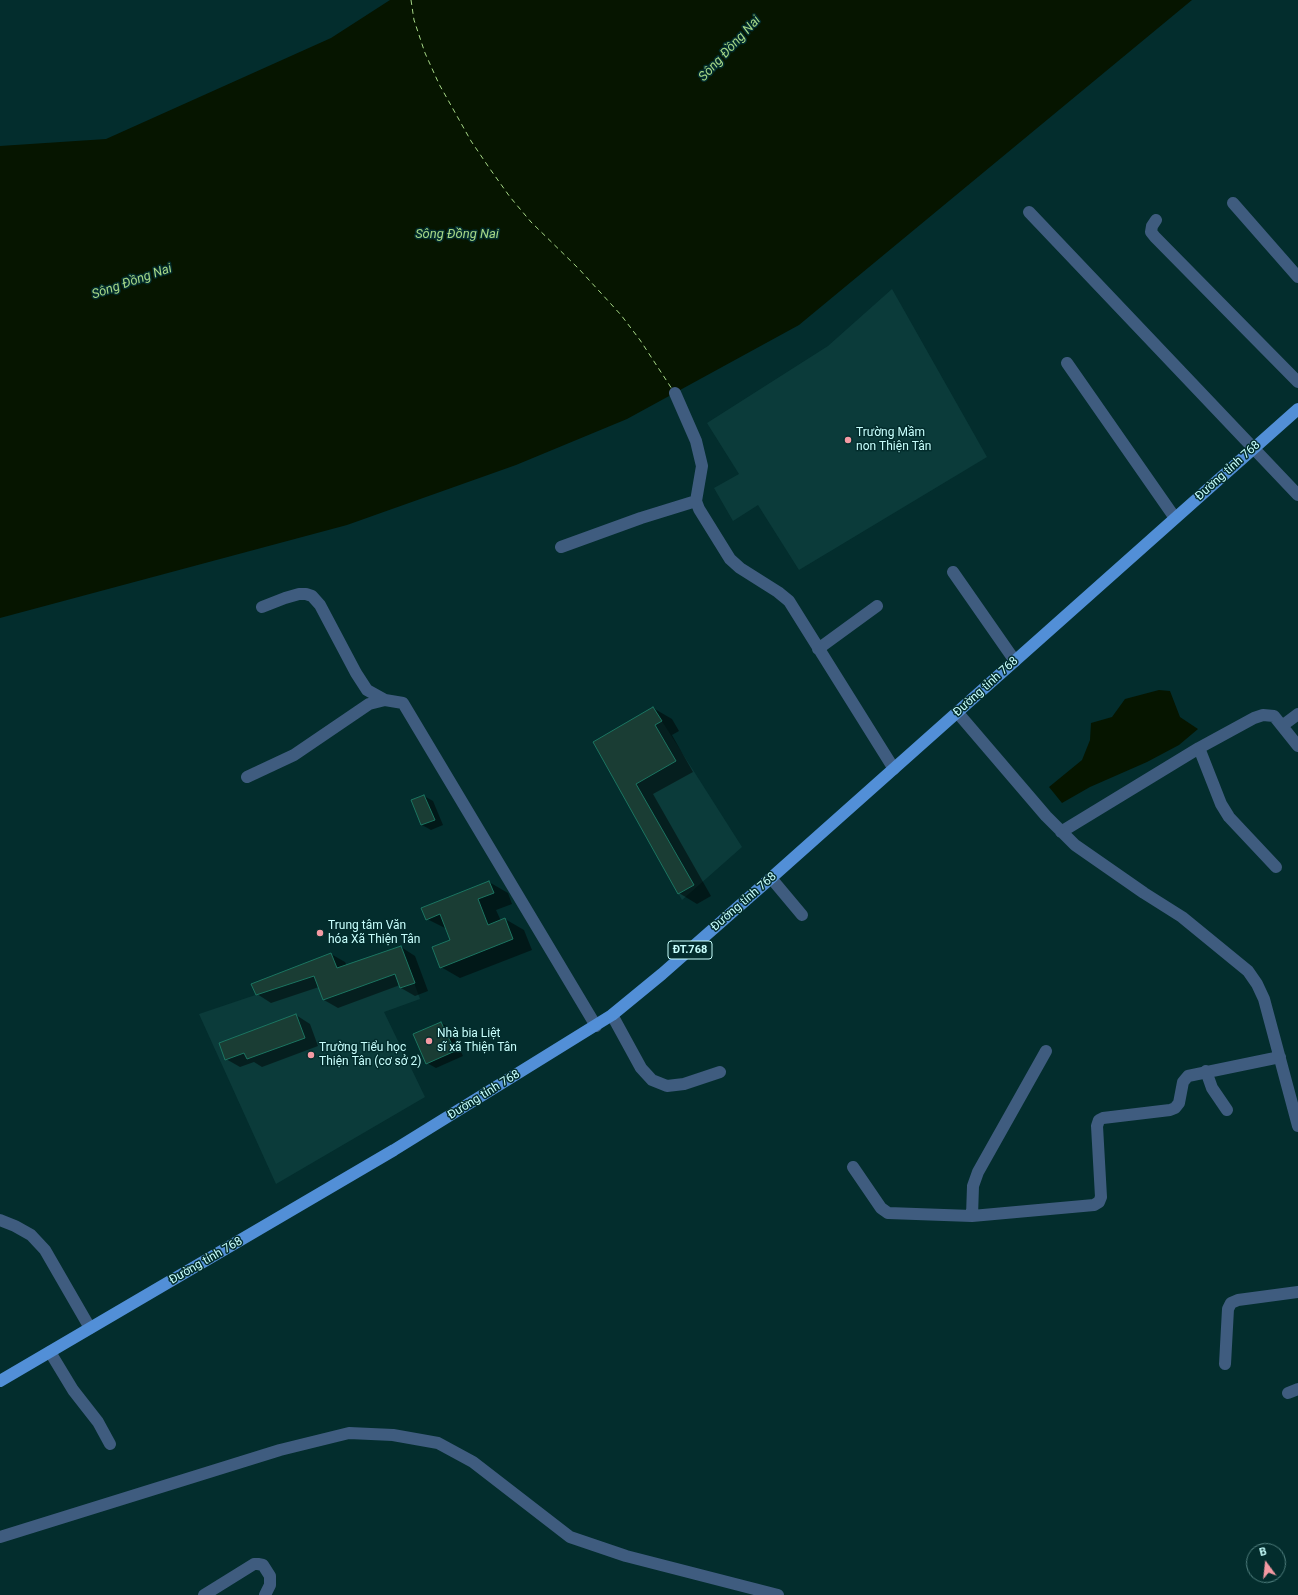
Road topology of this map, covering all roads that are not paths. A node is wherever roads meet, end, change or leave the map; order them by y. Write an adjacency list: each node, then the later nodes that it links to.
1 (1233, 203): 4 (street)
2 (1029, 212): 9 (street)
3 (1156, 220): 6 (street)
4 (1298, 277)
5 (1067, 362): 12 (street)
6 (1298, 382)
7 (675, 393): 11 (street)
8 (1298, 409): 9 (main road, Đường tỉnh 768 / ĐT.768)
9 (1253, 449): 10 (street); 12 (main road, Đường tỉnh 768 / ĐT.768)
10 (1298, 495)
11 (696, 501): 13 (street); 17 (street)
12 (1176, 518): 18 (main road, Đường tỉnh 768 / ĐT.768)
13 (561, 547)
14 (952, 572): 18 (street)
15 (877, 606): 17 (street)
16 (262, 607): 19 (street)
17 (818, 649): 25 (street)
18 (1015, 661): 20 (main road, Đường tỉnh 768 / ĐT.768)
19 (385, 700): 26 (street); 32 (street)
20 (957, 712): 25 (main road, Đường tỉnh 768 / ĐT.768); 27 (street)
21 (1298, 714): 22 (street)
22 (1282, 726): 23 (street); 24 (street)
23 (1298, 746)
24 (1199, 748): 27 (street); 28 (street)
25 (894, 769): 29 (main road, Đường tỉnh 768 / ĐT.768)
26 (247, 777)
27 (1061, 832): 34 (street)
28 (1276, 867)
29 (771, 878): 30 (street); 31 (main road, Đường tỉnh 768 / ĐT.768)
30 (802, 915)
31 (612, 1015): 32 (main road, Đường tỉnh 768 / ĐT.768); 36 (street)
32 (596, 1026): 45 (main road, Đường tỉnh 768 / ĐT.768)
33 (1046, 1050): 42 (street)
34 (1280, 1057): 35 (street); 37 (street)
35 (1206, 1071): 39 (street); 42 (street)
36 (720, 1072)
37 (1286, 1081): 38 (street); 40 (street)
38 (1298, 1085)
39 (1227, 1110)
40 (1298, 1126)
41 (853, 1167): 42 (street)
42 (972, 1216)
43 (0, 1220): 45 (street)
44 (1298, 1292): 47 (street)
45 (90, 1328): 46 (main road, Đường tỉnh 768 / ĐT.768)
46 (50, 1352): 48 (main road, Đường tỉnh 768 / ĐT.768); 49 (street)
47 (1224, 1364)
48 (0, 1381)
49 (110, 1444)
50 (0, 1537): 53 (street)
51 (204, 1595): 52 (street)
52 (265, 1595)
53 (778, 1595)

